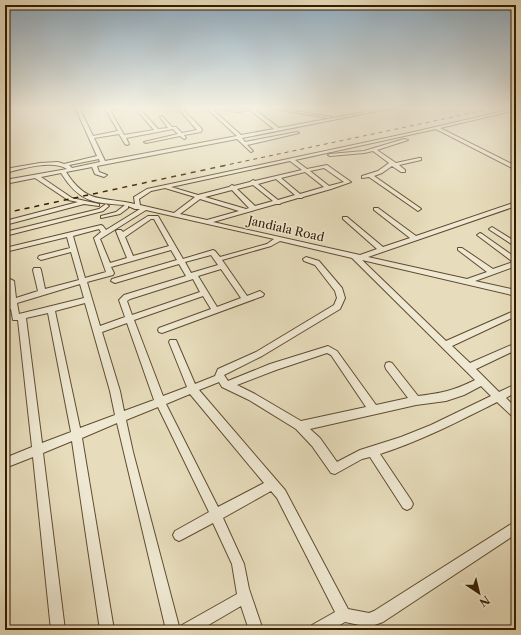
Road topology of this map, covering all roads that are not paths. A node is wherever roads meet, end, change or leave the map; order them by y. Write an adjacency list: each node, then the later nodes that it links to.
1 (240, 136): 14 (street)
2 (92, 137): 20 (street)
3 (124, 137): 13 (street)
4 (143, 137): 12 (street)
5 (174, 137): 12 (street)
6 (183, 137): 15 (street)
7 (237, 137): 15 (street)
8 (279, 137): 14 (street)
9 (396, 137): 19 (street)
10 (416, 137): 16 (street)
11 (452, 137): 27 (street)
12 (146, 142): 18 (street)
13 (127, 144)
14 (244, 144): 17 (street)
15 (191, 146): 18 (street)
16 (373, 149): 19 (street); 24 (street)
17 (252, 151)
18 (152, 153): 23 (street)
19 (318, 154): 22 (street)
20 (100, 157): 23 (street); 26 (street)
21 (419, 159): 24 (street)
22 (292, 160): 28 (street); 38 (street)
23 (103, 163): 25 (street)
24 (393, 164): 29 (street); 32 (street)
25 (94, 165): 26 (street); 31 (street)
26 (63, 168): 30 (street); 33 (street); 48 (street, Jandiala Road)
27 (516, 168)
28 (306, 170): 34 (street); 40 (street); 40 (street)
29 (403, 170)
30 (5, 171): 36 (street)
31 (104, 175)
32 (370, 175): 35 (street); 51 (street)
33 (36, 176): 36 (street); 43 (street)
34 (277, 177): 37 (street); 42 (street)
35 (364, 177)
36 (6, 182)
37 (253, 182): 39 (street); 44 (street)
38 (163, 187): 41 (street); 48 (street)
39 (232, 187): 41 (street); 52 (street)
40 (329, 188): 42 (street)
41 (200, 196): 52 (street); 53 (street)
42 (300, 196): 44 (street)
43 (83, 203): 46 (street); 56 (street)
44 (278, 203): 52 (street)
45 (516, 204): 65 (street)
46 (106, 206): 47 (street); 61 (street)
47 (126, 207): 48 (street); 54 (street)
48 (136, 207): 49 (street, Jandiala Road)
49 (145, 208): 53 (street, Jandiala Road); 58 (street)
50 (376, 208): 65 (street)
51 (418, 209)
52 (251, 210): 57 (street)
53 (176, 214): 57 (street, Jandiala Road)
54 (103, 217)
55 (346, 218): 70 (street)
56 (5, 222)
57 (206, 222): 66 (street, Jandiala Road)
58 (117, 226): 60 (street); 64 (street)
59 (492, 229): 67 (street)
60 (105, 233): 62 (street); 80 (street)
61 (5, 234)
62 (70, 234): 69 (street); 72 (street)
63 (480, 235): 79 (street)
64 (121, 236): 68 (street); 75 (street)
65 (414, 238): 70 (street)
66 (279, 239): 73 (street, Jandiala Road); 78 (street)
67 (516, 245)
68 (173, 247): 75 (street); 77 (street)
69 (74, 249): 74 (street); 87 (street)
70 (380, 249): 73 (street)
71 (460, 249): 82 (street)
72 (5, 250)
73 (356, 257): 85 (street, Jandiala Road); 104 (street)
74 (41, 258)
75 (131, 259): 80 (street)
76 (306, 259): 108 (street)
77 (181, 262): 78 (street); 83 (street); 84 (street)
78 (221, 262): 83 (street); 93 (street)
79 (516, 262): 82 (street)
80 (108, 266): 87 (street)
81 (37, 270): 88 (street)
82 (492, 272): 85 (street)
83 (192, 276): 89 (street); 100 (street)
84 (115, 281)
85 (469, 281): 90 (street, Jandiala Road)
86 (10, 282): 94 (street)
87 (84, 282): 88 (street); 92 (street)
88 (42, 293): 94 (street)
89 (205, 293): 97 (street); 100 (street)
90 (516, 293)
91 (260, 294): 93 (street)
92 (89, 299): 96 (street); 101 (street)
93 (246, 300): 97 (street)
94 (14, 303): 95 (street); 99 (street)
95 (5, 307)
96 (52, 309): 99 (street); 120 (street)
97 (216, 311): 102 (street)
98 (516, 313): 104 (street)
99 (22, 317): 121 (street)
100 (130, 318): 101 (street); 115 (street)
101 (97, 330): 118 (street)
102 (162, 330)
103 (173, 342): 112 (street)
104 (445, 345): 107 (street)
105 (516, 346): 107 (street)
106 (389, 366): 114 (street)
107 (469, 368): 109 (street)
108 (220, 378): 110 (street); 112 (street)
109 (482, 381): 113 (street); 114 (street)
110 (228, 385): 116 (street); 119 (street)
111 (516, 388): 113 (street)
112 (192, 389): 115 (street); 124 (street)
113 (498, 396): 117 (street); 122 (street)
114 (416, 401): 116 (street)
115 (160, 402): 118 (street); 126 (street)
116 (374, 411): 119 (street)
117 (516, 414)
118 (120, 417): 120 (street); 133 (street)
119 (300, 426): 122 (street)
120 (76, 434): 121 (street); 132 (street)
121 (38, 450): 123 (street); 131 (street)
122 (374, 452): 125 (street)
123 (5, 463)
124 (273, 484): 126 (street); 130 (street)
125 (407, 504)
126 (215, 515): 128 (street); 129 (street)
127 (516, 527): 130 (street)
128 (180, 534)
129 (244, 597): 134 (street); 135 (street)
130 (344, 615): 136 (street)
131 (58, 630)
132 (107, 630)
133 (173, 630)
134 (187, 630)
135 (256, 630)
136 (317, 630)

